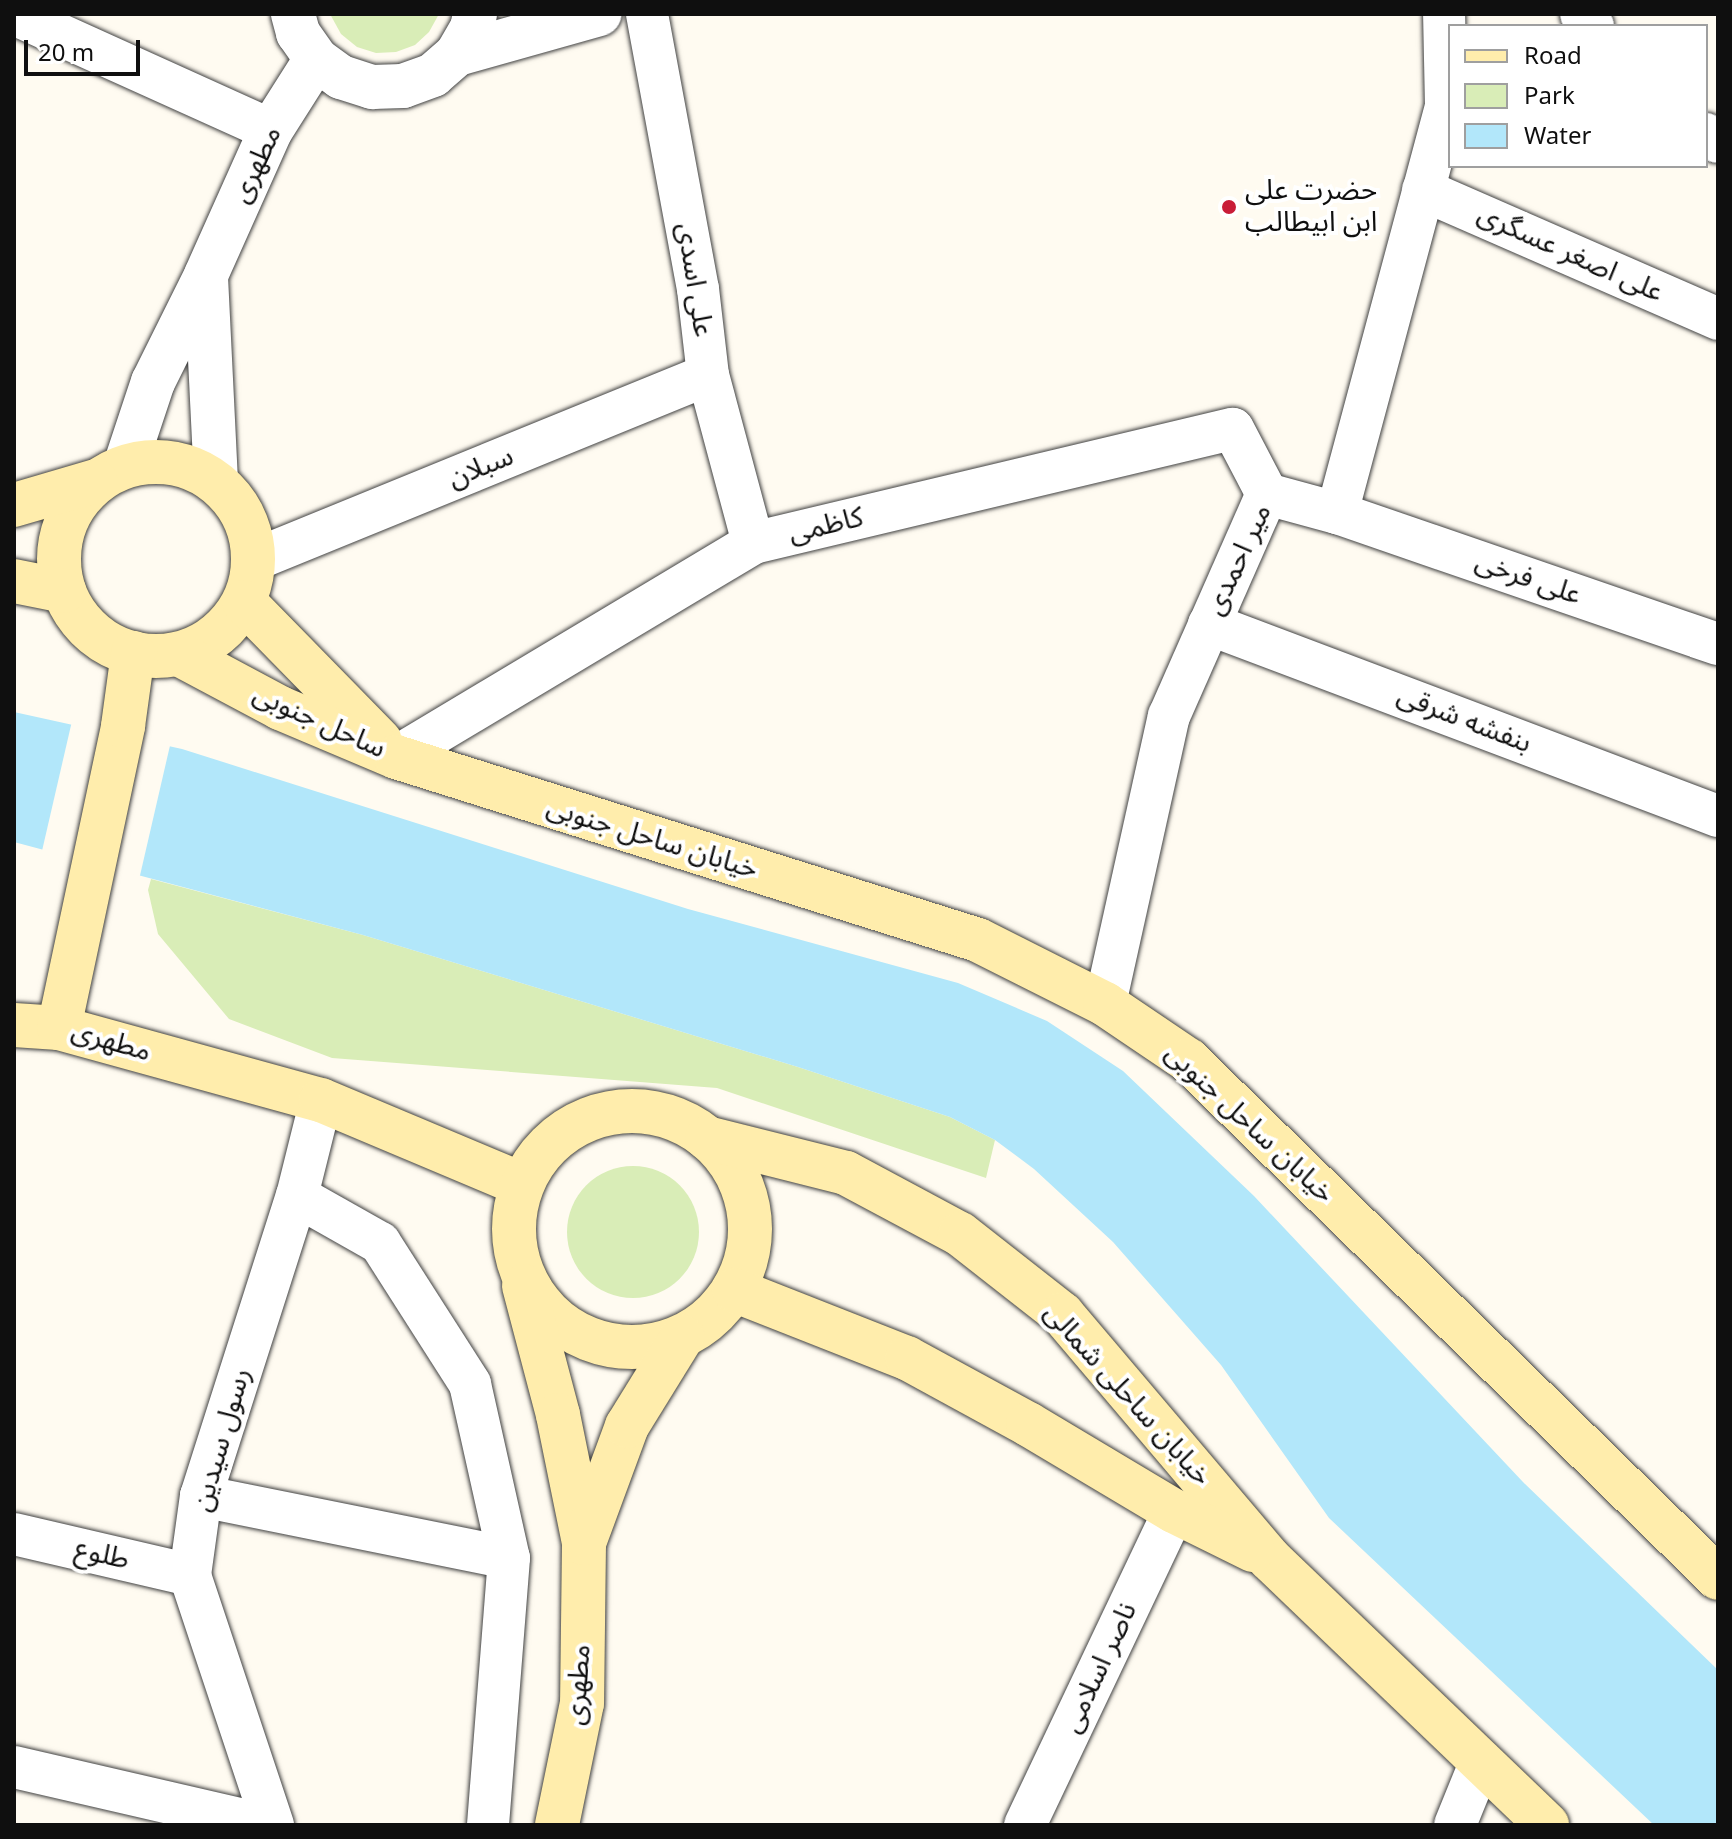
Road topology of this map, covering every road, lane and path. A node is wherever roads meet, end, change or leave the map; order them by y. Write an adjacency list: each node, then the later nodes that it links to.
1 (14, 14): 9 (street)
2 (293, 14): 8 (street)
3 (475, 14): 7 (street)
4 (599, 14): 7 (street)
5 (647, 14): 13 (street, علی اسدی)
6 (1444, 14): 10 (street)
7 (457, 54): 8 (street)
8 (316, 59): 9 (street, مطهری)
9 (271, 130): 11 (street, مطهری)
10 (1423, 190): 12 (street, علی اصغر عسگری); 18 (street)
11 (206, 275): 14 (street, مطهری); 15 (street, مطهری)
12 (1718, 319)
13 (708, 375): 19 (street, علی اسدی); 20 (street, سبلان)
14 (110, 474): 15 (main road); 17 (main road); 22 (main road)
15 (216, 482): 20 (main road)
16 (1267, 494): 18 (street, میر احمدی); 19 (street, کاظمی); 24 (street, میر احمدی)
17 (14, 505)
18 (1337, 513): 25 (street, علی فرخی)
19 (753, 543): 28 (street, کاظمی)
20 (254, 560): 23 (main road)
21 (14, 581): 22 (main road)
22 (64, 591): 26 (main road)
23 (244, 602): 27 (main road); 28 (main road, ساحل جنوبی)
24 (1209, 624): 29 (street, بنفشه شرقی); 30 (street, میر احمدی)
25 (1718, 644)
26 (133, 653): 27 (main road); 32 (main road, مطهری)
27 (179, 654): 28 (main road, ساحل جنوبی)
28 (396, 757): 30 (main road, خیابان ساحل جنوبی)
29 (1718, 816)
30 (1105, 1004): 47 (main road, خیابان ساحل جنوبی)
31 (14, 1025): 32 (main road)
32 (59, 1028): 33 (main road, مطهری)
33 (321, 1100): 35 (main road, مطهری); 36 (street, رسول سیدین)
34 (707, 1138): 35 (main road); 38 (main road); 45 (main road, خیابان ساحلی شمالی)
35 (521, 1184): 37 (main road)
36 (297, 1196): 40 (street, رسول سیدین); 44 (street)
37 (521, 1272): 39 (main road); 43 (main road, مطهری)
38 (734, 1290): 39 (main road); 41 (main road, خیابان ساحلی شمالی)
39 (682, 1337): 43 (main road, مطهری)
40 (201, 1496): 44 (street); 46 (street, رسول سیدین)
41 (1174, 1511): 45 (main road, خیابان ساحلی شمالی); 54 (street, ناصر اسلامی)
42 (14, 1534): 46 (street, طلوع)
43 (584, 1543): 53 (main road, مطهری)
44 (509, 1558): 52 (street)
45 (1270, 1559): 48 (main road, خیابان ساحلی شمالی)
46 (190, 1575): 51 (street, رسول سیدین)
47 (1718, 1578)
48 (1481, 1761): 55 (street); 56 (main road, خیابان ساحلی شمالی)
49 (14, 1767): 50 (street)
50 (265, 1825)
51 (273, 1825)
52 (488, 1825)
53 (557, 1825)
54 (1025, 1825)
55 (1455, 1825)
56 (1547, 1825)

